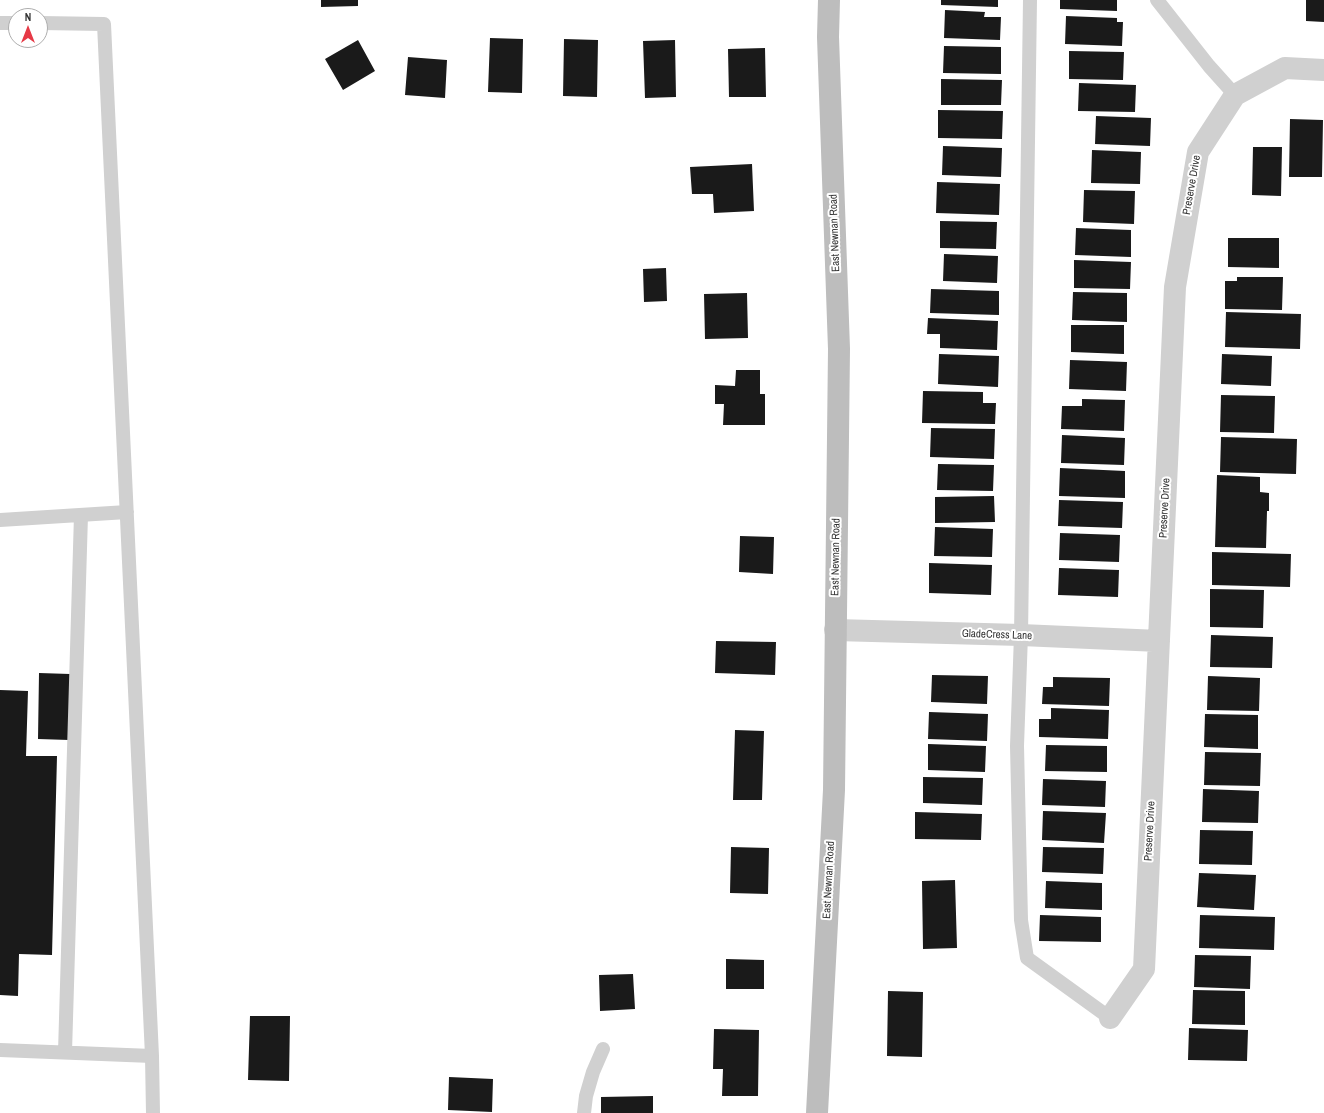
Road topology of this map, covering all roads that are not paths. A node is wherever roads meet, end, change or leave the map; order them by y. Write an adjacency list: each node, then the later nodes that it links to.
1 (829, 0): 10 (street, East Newnan Road)
2 (1030, 0): 11 (lane)
3 (1157, 0): 6 (lane)
4 (48, 24): 7 (lane)
5 (1324, 70): 6 (street, Preserve Drive)
6 (1235, 95): 12 (street, Preserve Drive)
7 (127, 512): 8 (lane); 17 (lane)
8 (81, 515): 9 (lane); 16 (lane)
9 (0, 520)
10 (836, 630): 11 (street, GladeCress Lane); 20 (street, East Newnan Road)
11 (1021, 635): 12 (street, GladeCress Lane); 13 (lane)
12 (1159, 641): 13 (street, Preserve Drive)
13 (1110, 1018)
14 (603, 1049): 19 (lane)
15 (0, 1050): 16 (lane)
16 (65, 1052): 17 (lane)
17 (152, 1056): 18 (lane)
18 (153, 1113)
19 (584, 1113)
20 (818, 1113)

